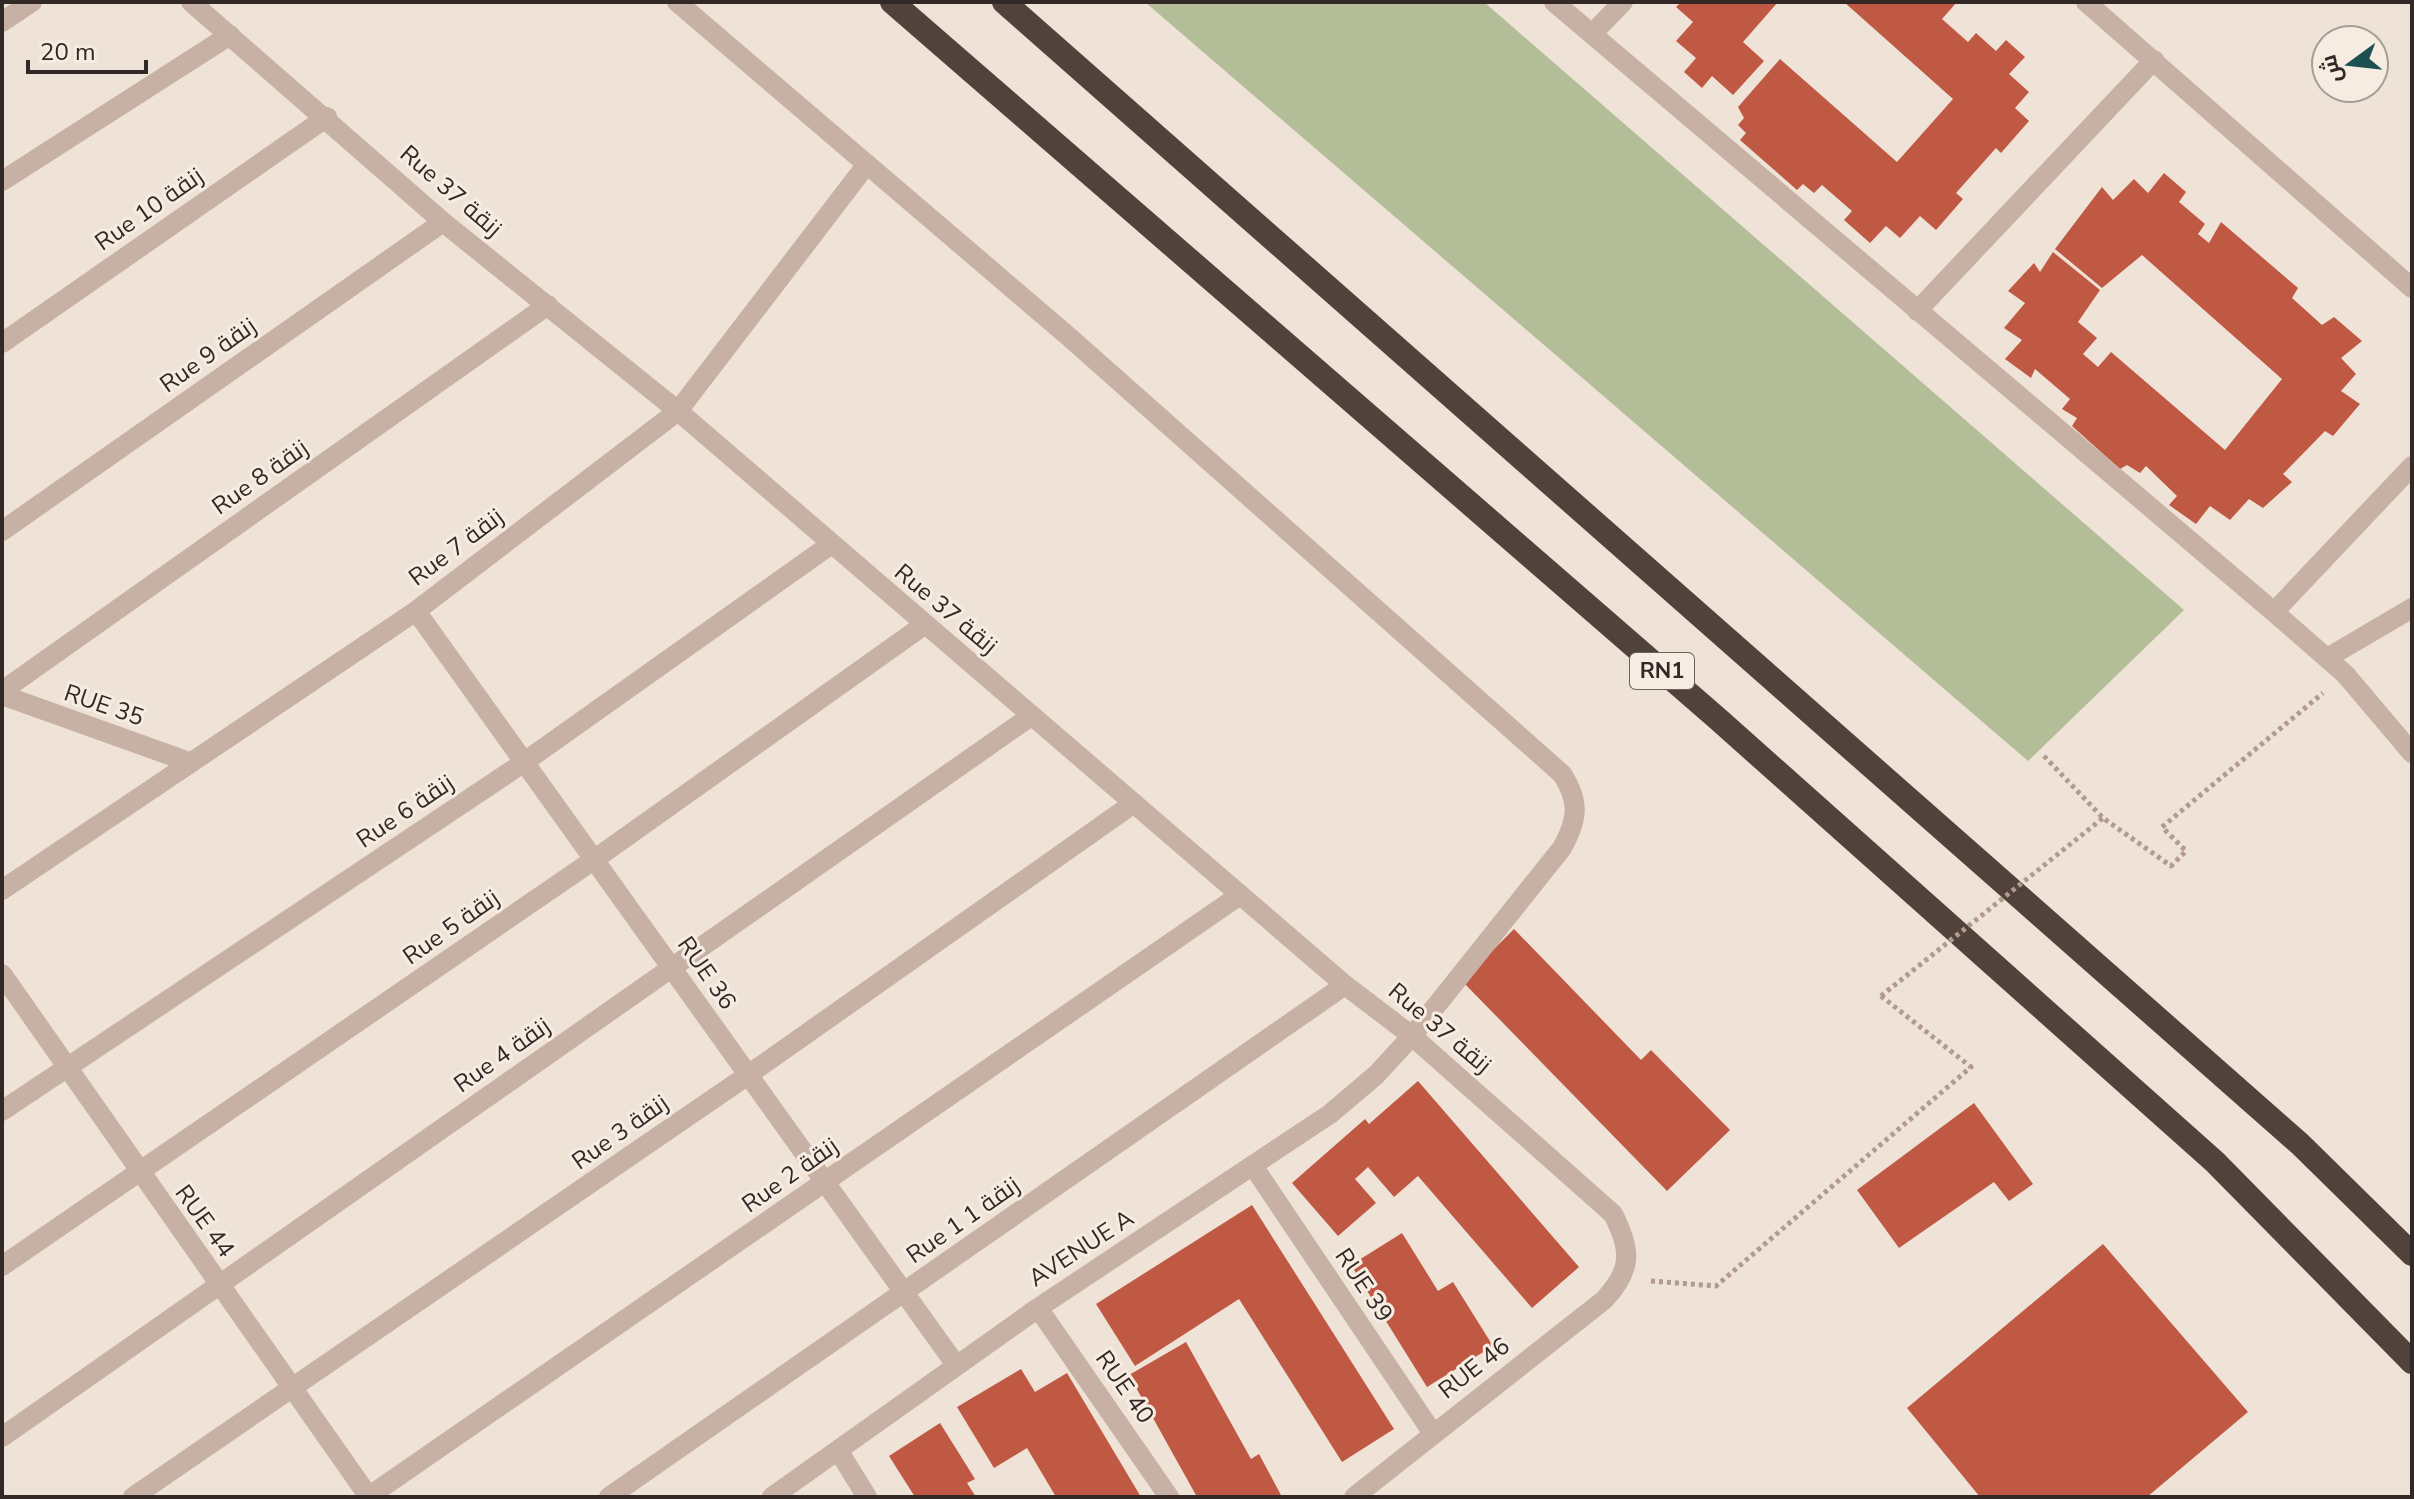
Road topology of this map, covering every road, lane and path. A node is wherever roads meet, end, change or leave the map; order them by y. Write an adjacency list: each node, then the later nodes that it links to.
1 (32, 2): 9 (street)
2 (191, 2): 11 (street, Rue 37 زنقة)
3 (677, 2): 14 (street, AVENUE A)
4 (892, 2): 60 (highway, RN1)
5 (1004, 2): 49 (highway, RN1)
6 (1554, 2): 10 (street)
7 (1623, 2): 10 (street)
8 (2086, 2): 12 (street)
9 (2, 22)
10 (1592, 34): 19 (street)
11 (230, 35): 13 (street, Rue 37 زنقة); 15 (street)
12 (2154, 60): 17 (street); 19 (street)
13 (327, 117): 16 (street, Rue 37 زنقة); 20 (street, Rue 10 زنقة)
14 (867, 164): 21 (street, Rue 7 زنقة); 45 (street, AVENUE A)
15 (2, 181)
16 (443, 222): 18 (street, Rue 37 زنقة); 23 (street, Rue 9 زنقة)
17 (2412, 288)
18 (548, 305): 21 (street, Rue 37 زنقة); 31 (street, Rue 8 زنقة)
19 (1917, 311): 27 (street)
20 (2, 343)
21 (678, 411): 24 (street, Rue 37 زنقة); 26 (street, Rue 7 زنقة)
22 (2412, 466): 27 (street)
23 (2, 531)
24 (830, 545): 28 (street, Rue 37 زنقة); 36 (street, Rue 6 زنقة)
25 (2412, 608): 29 (street)
26 (416, 611): 35 (street, Rue 7 زنقة); 36 (street, RUE 36)
27 (2274, 612): 29 (street)
28 (924, 625): 32 (street, Rue 37 زنقة); 39 (street, Rue 5 زنقة)
29 (2327, 658): 30 (street)
30 (2345, 674): 33 (street); 38 (path)
31 (2, 693): 35 (street, RUE 35)
32 (1031, 716): 37 (street, Rue 37 زنقة); 42 (street, Rue 4 زنقة)
33 (2412, 753)
34 (2044, 756): 38 (path)
35 (189, 762): 40 (street, Rue 7 زنقة)
36 (523, 763): 39 (street, RUE 36); 46 (street, Rue 6 زنقة)
37 (1134, 803): 41 (street, Rue 37 زنقة); 47 (street, Rue 3 زنقة)
38 (2103, 818): 56 (path, bridge)
39 (595, 859): 42 (street, RUE 36); 51 (street, Rue 5 زنقة)
40 (2, 890)
41 (1240, 895): 44 (street, Rue 37 زنقة); 52 (street, Rue 2 زنقة)
42 (672, 968): 47 (street, RUE 36); 57 (street, Rue 4 زنقة)
43 (2, 974): 46 (street, RUE 44)
44 (1345, 985): 45 (street, Rue 37 زنقة); 58 (street, Rue 1 زنقة 1)
45 (1412, 1036): 50 (street, AVENUE A); 56 (street, Rue 37 زنقة)
46 (66, 1068): 48 (street, Rue 6 زنقة); 51 (street, RUE 44)
47 (748, 1075): 52 (street, RUE 36); 62 (street, Rue 3 زنقة)
48 (2, 1111)
49 (2300, 1144): 53 (highway); 54 (highway, RN1)
50 (1253, 1166): 59 (street, AVENUE A); 63 (street, RUE 39)
51 (139, 1174): 55 (street, Rue 5 زنقة); 57 (street, RUE 44)
52 (823, 1183): 58 (street, RUE 36); 67 (street, Rue 2 زنقة)
53 (2412, 1241)
54 (2412, 1254)
55 (2, 1266)
56 (1624, 1279): 63 (street, RUE 46)
57 (219, 1284): 62 (street, RUE 44); 64 (street, Rue 4 زنقة)
58 (902, 1294): 61 (street, RUE 36); 68 (street, Rue 1 زنقة 1)
59 (1038, 1308): 61 (street, AVENUE A); 71 (street, RUE 40)
60 (2412, 1362)
61 (956, 1365): 65 (street, AVENUE A)
62 (293, 1389): 66 (street, Rue 3 زنقة); 67 (street, RUE 44)
63 (1432, 1432): 72 (street, RUE 46)
64 (2, 1437)
65 (838, 1450): 69 (street, AVENUE A); 70 (street)
66 (133, 1497)
67 (369, 1497)
68 (609, 1497)
69 (772, 1497)
70 (867, 1497)
71 (1169, 1497)
72 (1354, 1497)

